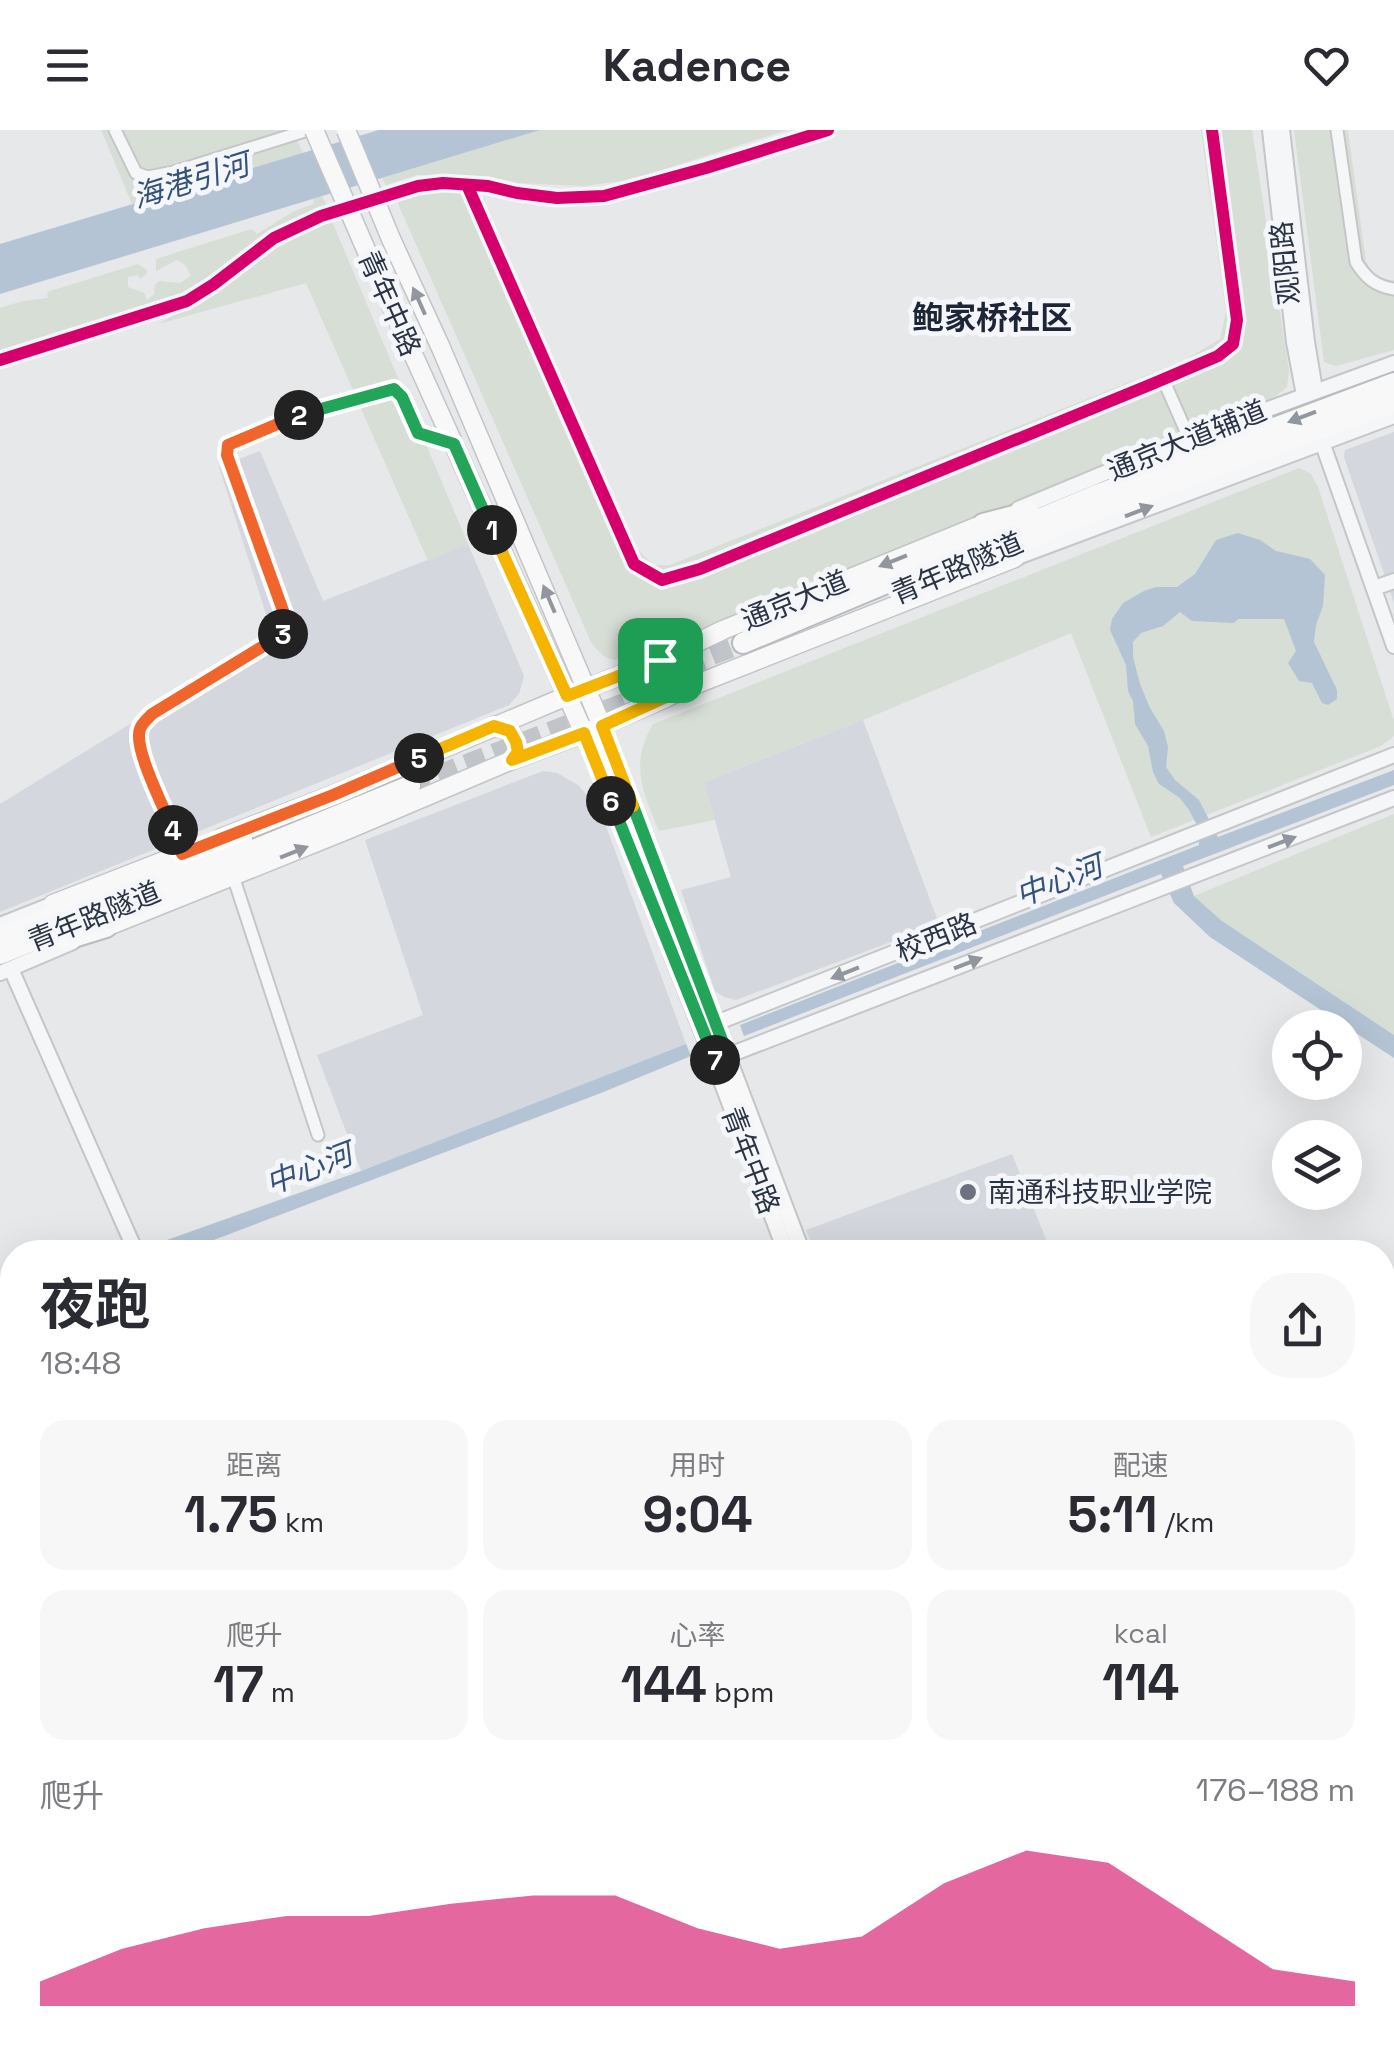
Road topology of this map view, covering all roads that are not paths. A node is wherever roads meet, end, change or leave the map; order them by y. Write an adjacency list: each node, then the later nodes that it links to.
1 (116, 130): 2 (street)
2 (311, 130): 20 (main road, 青年中路, bridge)
3 (346, 130): 29 (main road, 青年中路, one-way to 3, bridge)
4 (828, 130): 9 (street)
5 (1212, 130): 13 (street)
6 (1270, 130): 15 (street, 观阳路)
7 (1282, 130): 15 (street, 观阳路)
8 (1337, 130): 10 (street)
9 (467, 185): 11 (street); 13 (street)
10 (1394, 289)
11 (0, 360)
12 (1394, 362): 15 (street, 通京大道辅道)
13 (1164, 378): 18 (street)
14 (1394, 383): 21 (highway, one-way to 21)
15 (1310, 392): 18 (street, 通京大道辅道)
16 (1394, 402): 21 (highway)
17 (1394, 416): 19 (street, 通京大道辅道)
18 (1189, 438): 22 (street, 通京大道辅道)
19 (1322, 442): 23 (street, 通京大道辅道, one-way to 19); 25 (street)
20 (454, 444): 30 (main road, 青年中路); 38 (street)
21 (1104, 500): 22 (highway); 23 (highway); 27 (highway, 青年路隧道)
22 (983, 524): 28 (main road, 通京大道, one-way to 28)
23 (1015, 558): 31 (main road, 通京大道)
24 (1394, 580): 25 (street)
25 (1374, 588): 26 (street)
26 (1394, 646)
27 (746, 649)
28 (660, 660): 29 (main road, 通京大道); 31 (main road)
29 (588, 688): 30 (main road, 通京大道); 33 (main road, 青年中路)
30 (567, 696): 32 (main road, 通京大道); 34 (main road, 青年中路)
31 (666, 697): 33 (main road, 通京大道)
32 (494, 726): 36 (main road); 38 (main road, 通京大道)
33 (602, 726): 34 (main road, 通京大道); 44 (main road, 青年中路)
34 (584, 733): 36 (main road, 通京大道); 44 (main road, 青年中路)
35 (1394, 755): 44 (street, 校西路, one-way to 44)
36 (512, 760): 39 (main road, 通京大道, one-way to 36)
37 (1394, 798): 45 (street, 校西路, one-way to 37)
38 (182, 854): 40 (main road, 通京大道)
39 (233, 876): 41 (main road, 通京大道); 46 (street)
40 (53, 904): 42 (highway)
41 (106, 928): 43 (highway)
42 (0, 930): 43 (highway, 青年路隧道)
43 (3, 964): 47 (street)
44 (708, 1027): 45 (main road, 青年中路)
45 (721, 1059): 48 (main road, 青年中路); 49 (main road, 青年中路)
46 (318, 1135)
47 (130, 1240)
48 (782, 1240)
49 (797, 1240)

